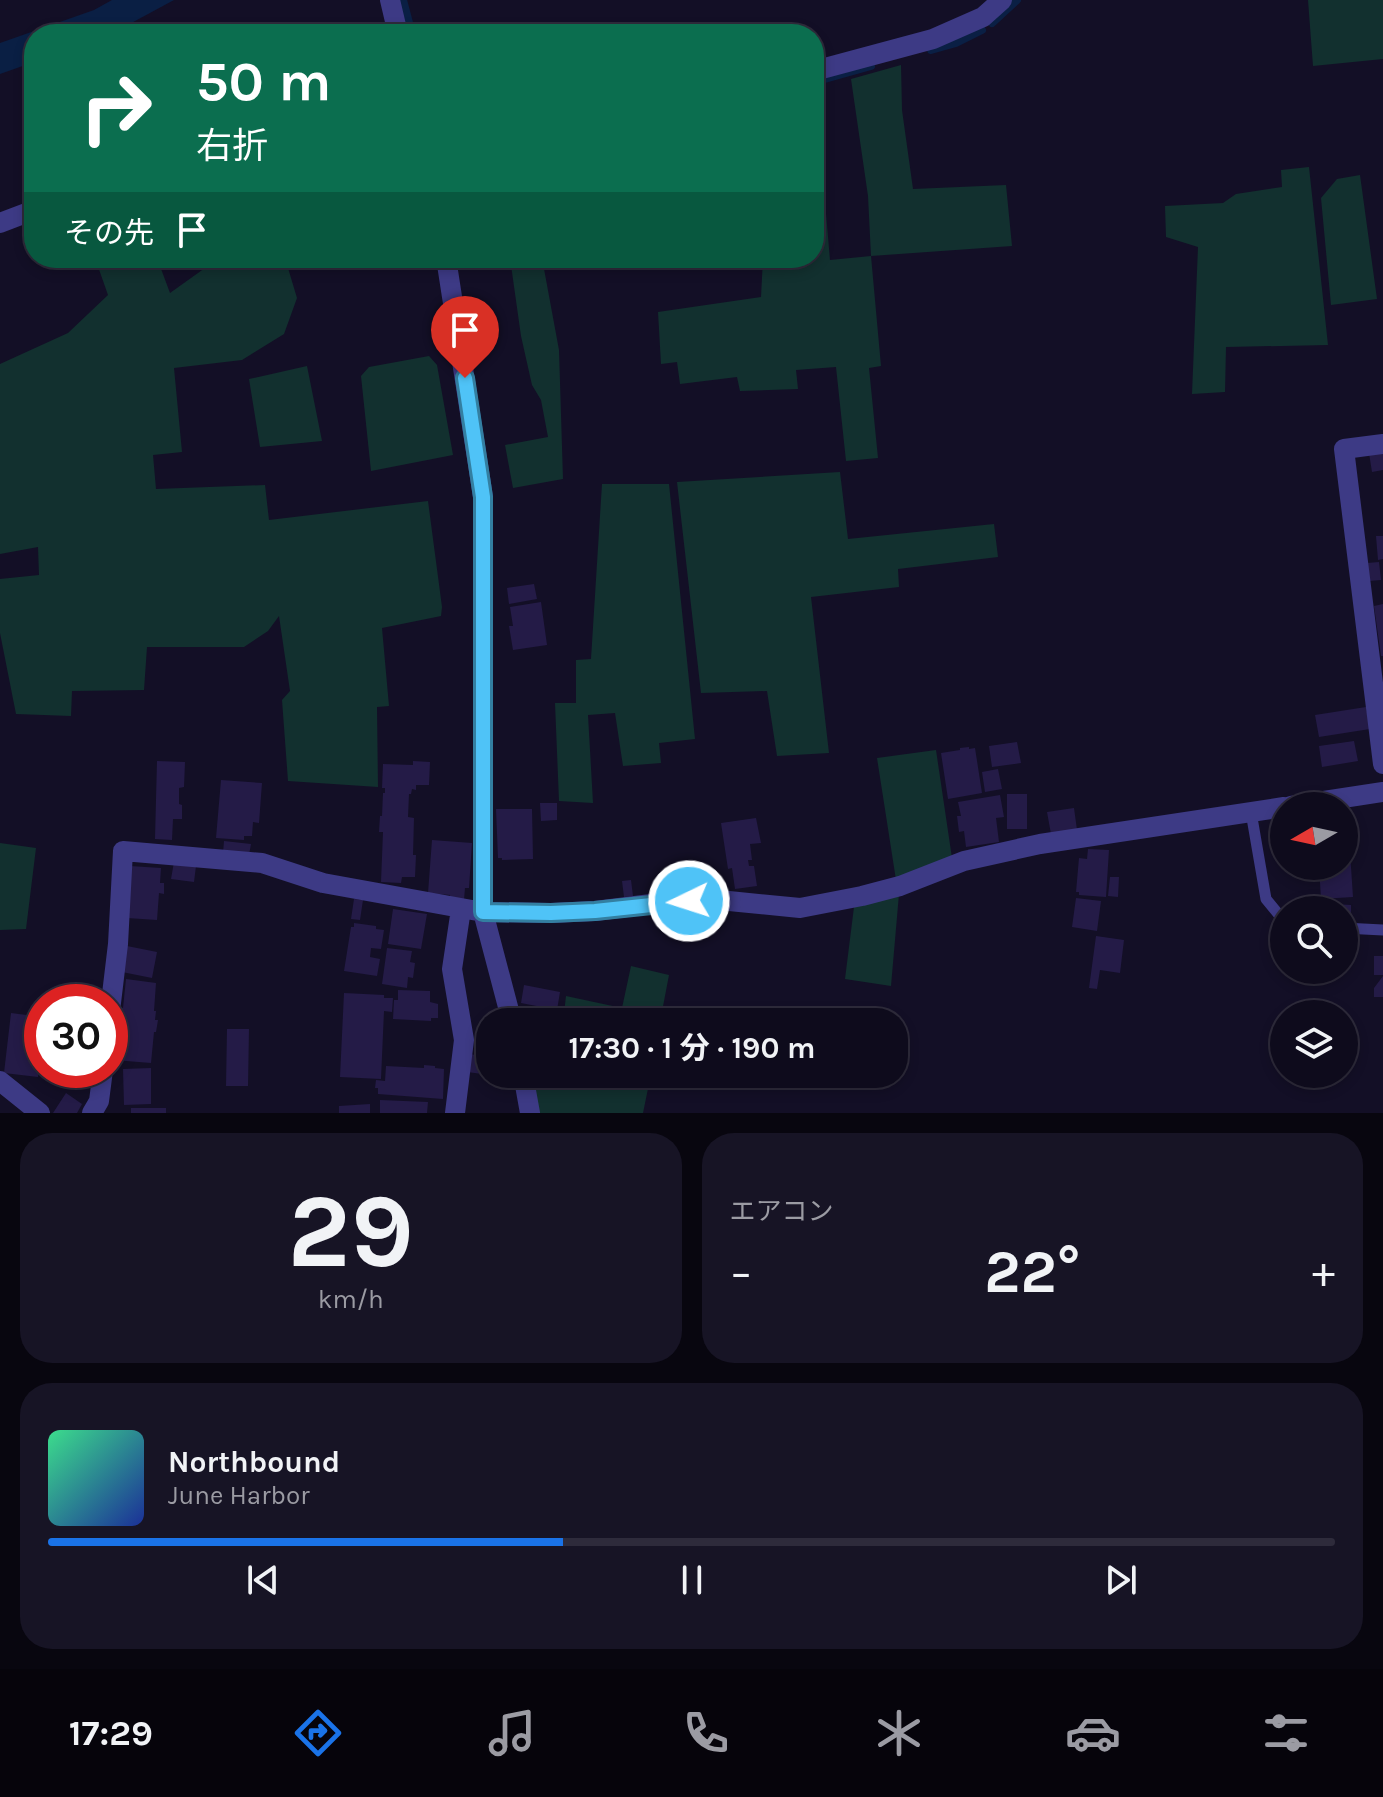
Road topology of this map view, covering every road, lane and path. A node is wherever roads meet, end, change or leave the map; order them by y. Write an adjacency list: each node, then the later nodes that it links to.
1 (390, 0): 3 (street)
2 (1002, 0): 4 (street)
3 (396, 24)
4 (824, 68)
5 (24, 214): 6 (street)
6 (0, 223)
7 (448, 268): 16 (street)
8 (1383, 444): 9 (street)
9 (1383, 764)
10 (1383, 792): 11 (street)
11 (1358, 796)
12 (1270, 809): 13 (street)
13 (1251, 812): 14 (lane); 16 (street)
14 (1270, 904)
15 (461, 909): 16 (street); 19 (street); 26 (street)
16 (483, 912): 20 (street)
17 (1358, 929): 18 (lane)
18 (1383, 930)
19 (113, 984)
20 (508, 1008)
21 (0, 1081): 24 (street)
22 (101, 1088): 25 (street)
23 (526, 1088): 27 (street)
24 (40, 1113)
25 (92, 1113)
26 (455, 1113)
27 (530, 1113)

